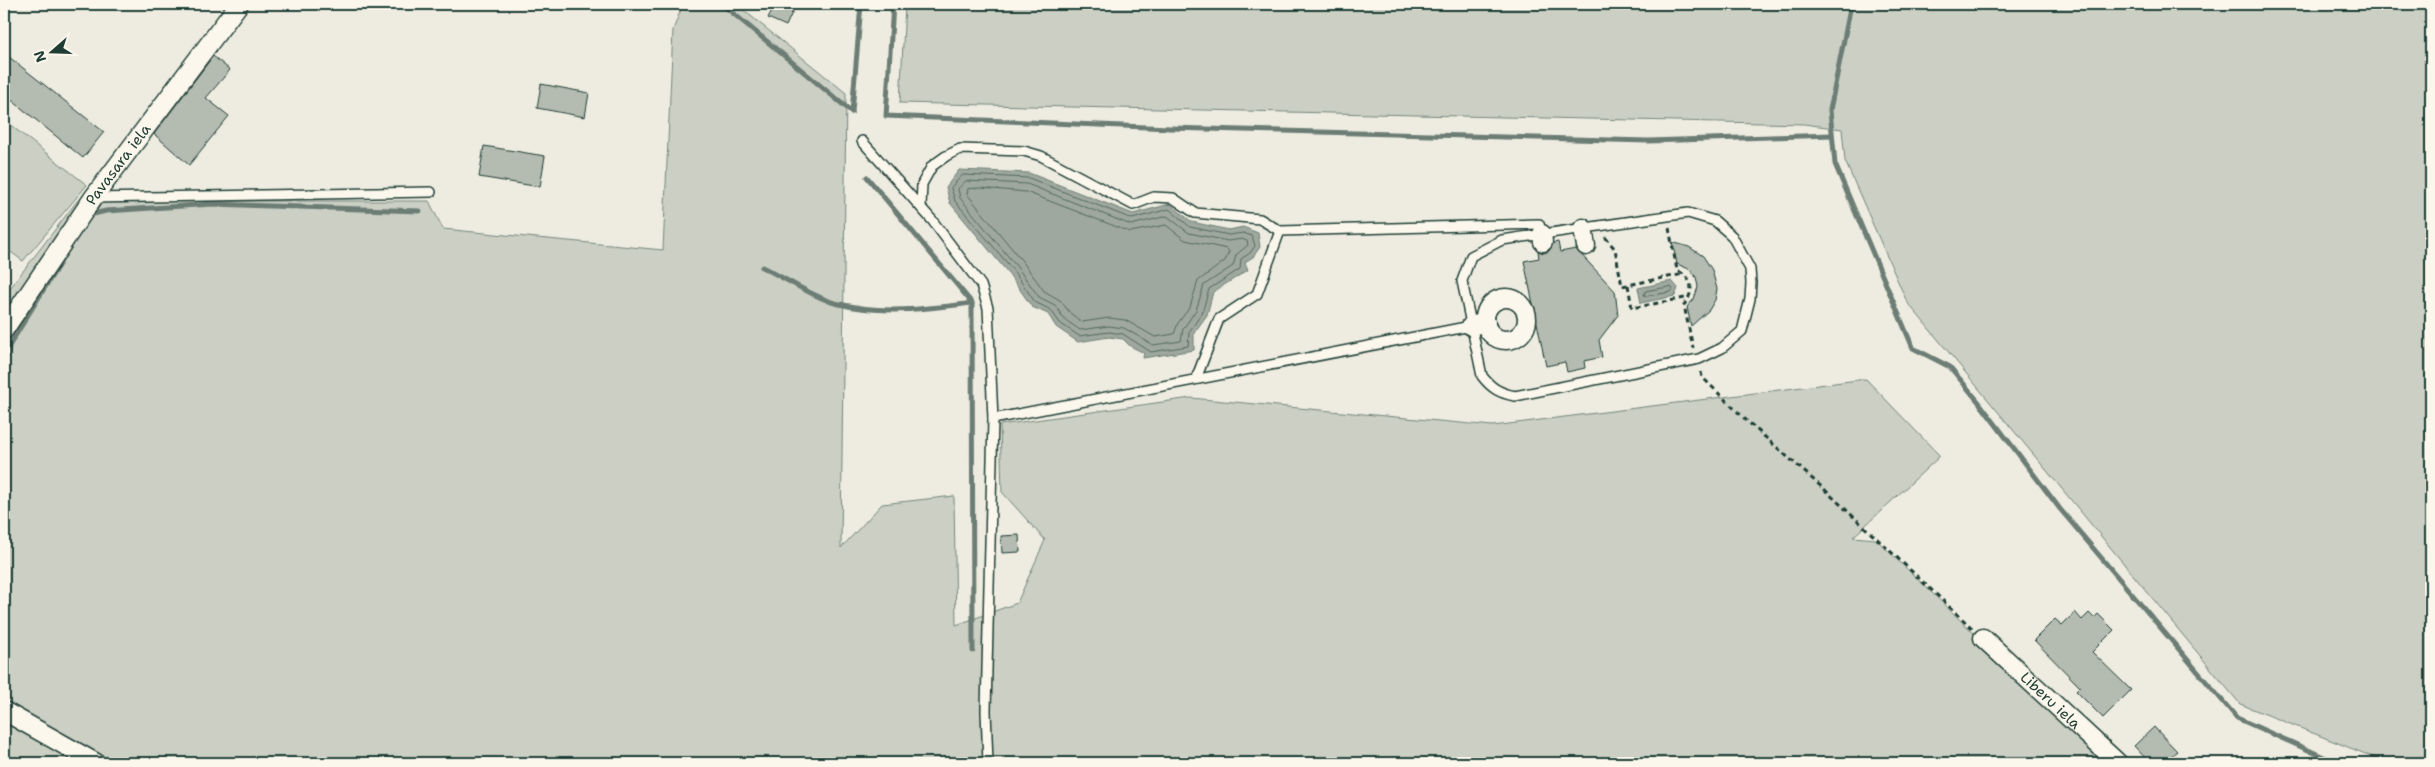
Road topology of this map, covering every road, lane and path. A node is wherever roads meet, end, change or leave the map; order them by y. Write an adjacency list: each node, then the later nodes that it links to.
1 (239, 4): 4 (street, Pavasara iela)
2 (862, 141): 5 (lane)
3 (431, 192): 4 (lane)
4 (93, 198): 15 (street, Pavasara iela)
5 (921, 207): 8 (lane); 18 (lane)
6 (1667, 215): 7 (lane); 11 (path); 16 (lane)
7 (1585, 227): 9 (lane); 10 (street); 12 (path)
8 (1280, 231): 9 (lane); 17 (lane)
9 (1542, 238): 14 (lane)
10 (1586, 246)
11 (1684, 274): 12 (path); 13 (path)
12 (1628, 285): 13 (path)
13 (1690, 297): 16 (path)
14 (1478, 324): 16 (lane); 17 (lane)
15 (4, 330)
16 (1697, 359): 19 (path)
17 (1196, 380): 18 (lane)
18 (993, 419): 22 (lane)
19 (1983, 638): 23 (street, Liberu iela)
20 (4, 711): 21 (street)
21 (96, 763)
22 (988, 763)
23 (2118, 763)

